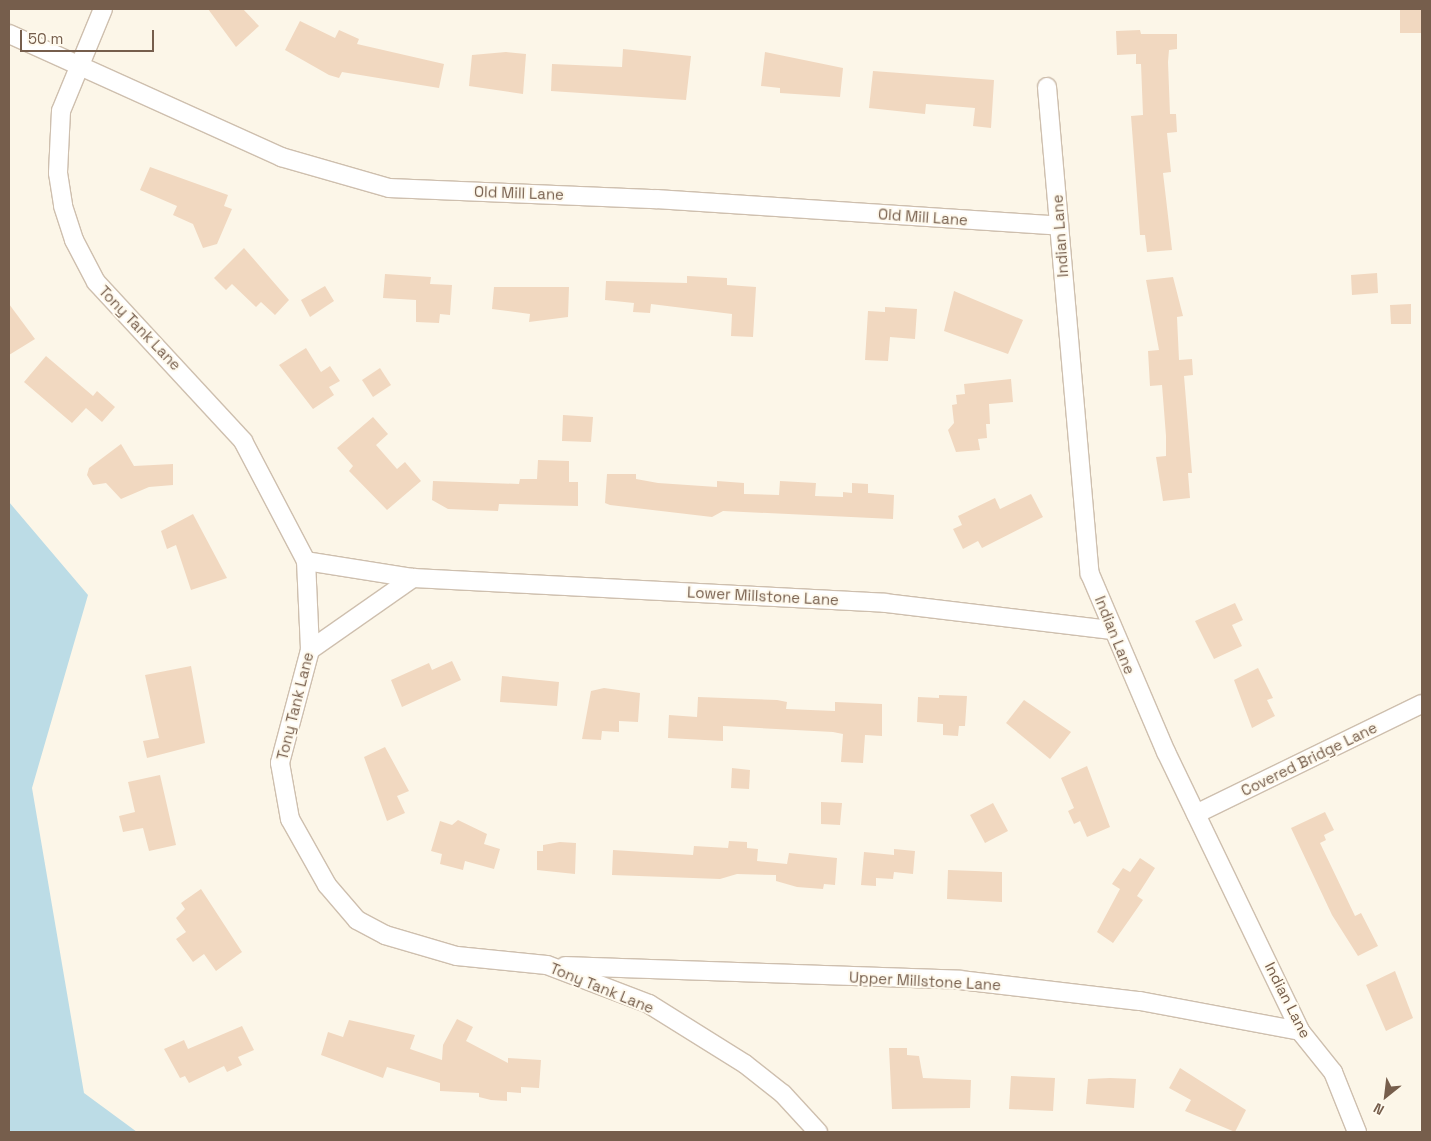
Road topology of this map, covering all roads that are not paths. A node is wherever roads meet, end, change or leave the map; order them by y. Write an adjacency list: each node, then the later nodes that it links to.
1 (103, 9): 3 (street, Tony Tank Lane)
2 (9, 34): 3 (street, Old Mill Lane)
3 (78, 63): 5 (street, Old Mill Lane); 6 (street, Tony Tank Lane)
4 (1047, 86): 5 (street, Indian Lane)
5 (1059, 226): 8 (street, Indian Lane)
6 (306, 561): 7 (street, Lower Millstone Lane); 9 (street, Tony Tank Lane)
7 (413, 578): 8 (street, Lower Millstone Lane); 9 (street)
8 (1111, 630): 11 (street, Indian Lane)
9 (310, 650): 12 (street, Tony Tank Lane)
10 (1422, 704): 11 (street, Covered Bridge Lane)
11 (1196, 814): 13 (street, Indian Lane)
12 (547, 965): 13 (street, Upper Millstone Lane); 14 (street, Tony Tank Lane)
13 (1300, 1030): 15 (street, Indian Lane)
14 (818, 1132)
15 (1357, 1132)

